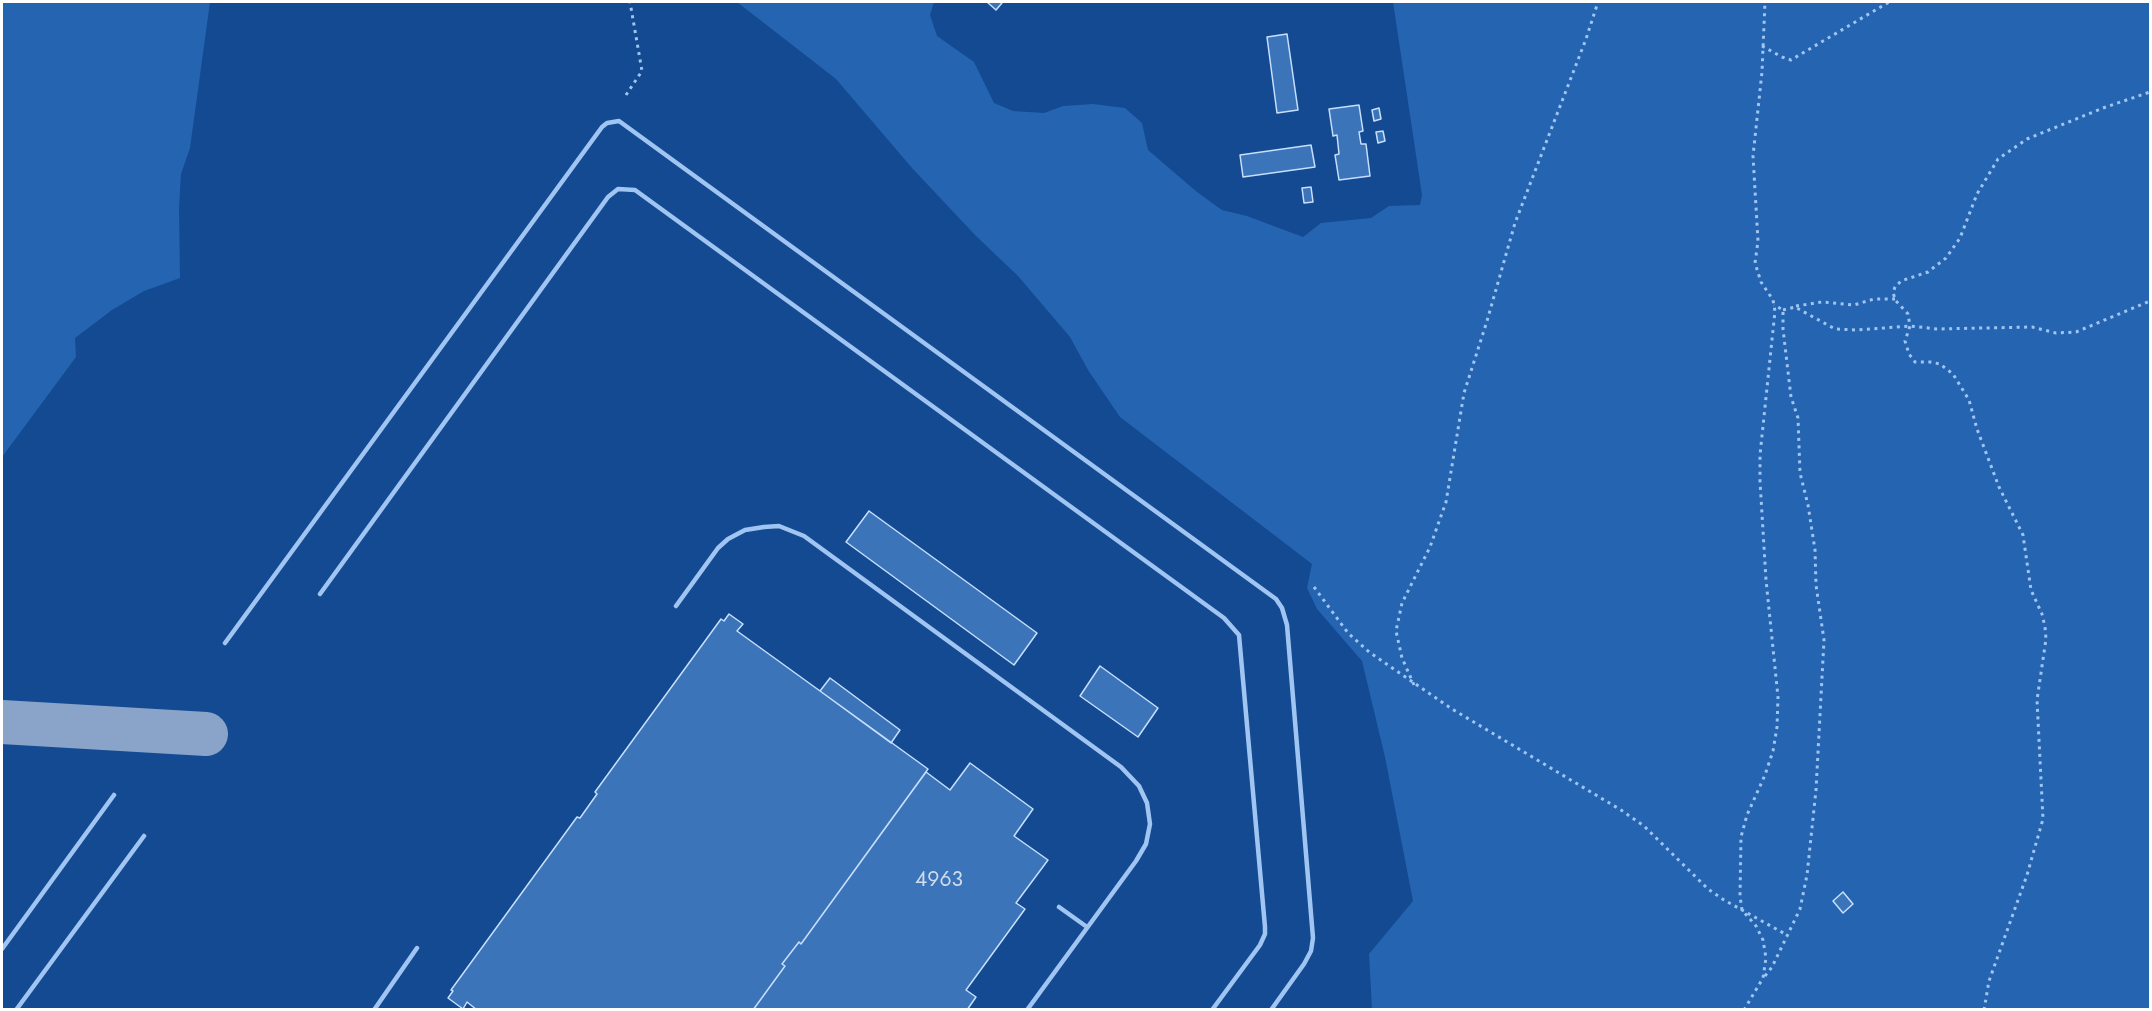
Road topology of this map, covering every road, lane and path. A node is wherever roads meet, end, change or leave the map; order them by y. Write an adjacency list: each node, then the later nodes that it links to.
1 (630, 2): 7 (path)
2 (1598, 2): 18 (path)
3 (1765, 2): 5 (path)
4 (1889, 2): 5 (path)
5 (1762, 46): 10 (path)
6 (2151, 92): 8 (path)
7 (626, 95)
8 (1895, 299): 11 (path); 13 (path)
9 (2151, 301): 13 (path)
10 (1774, 305): 12 (path); 22 (path)
11 (1795, 307): 12 (path); 13 (path)
12 (1783, 310): 24 (path)
13 (1910, 326): 34 (path)
14 (1314, 586): 18 (path)
15 (320, 594): 31 (lane)
16 (676, 606): 23 (lane)
17 (225, 643): 32 (lane)
18 (1414, 685): 22 (path)
19 (114, 795): 26 (lane)
20 (144, 836): 28 (lane)
21 (1059, 907): 23 (lane)
22 (1742, 910): 24 (path); 27 (path)
23 (1087, 927): 30 (lane)
24 (1787, 935): 27 (path)
25 (417, 948): 29 (lane)
26 (2, 949)
27 (1763, 978): 33 (path)
28 (16, 1010)
29 (374, 1010)
30 (1027, 1010)
31 (1212, 1010)
32 (1271, 1010)
33 (1744, 1010)
34 (1984, 1010)

